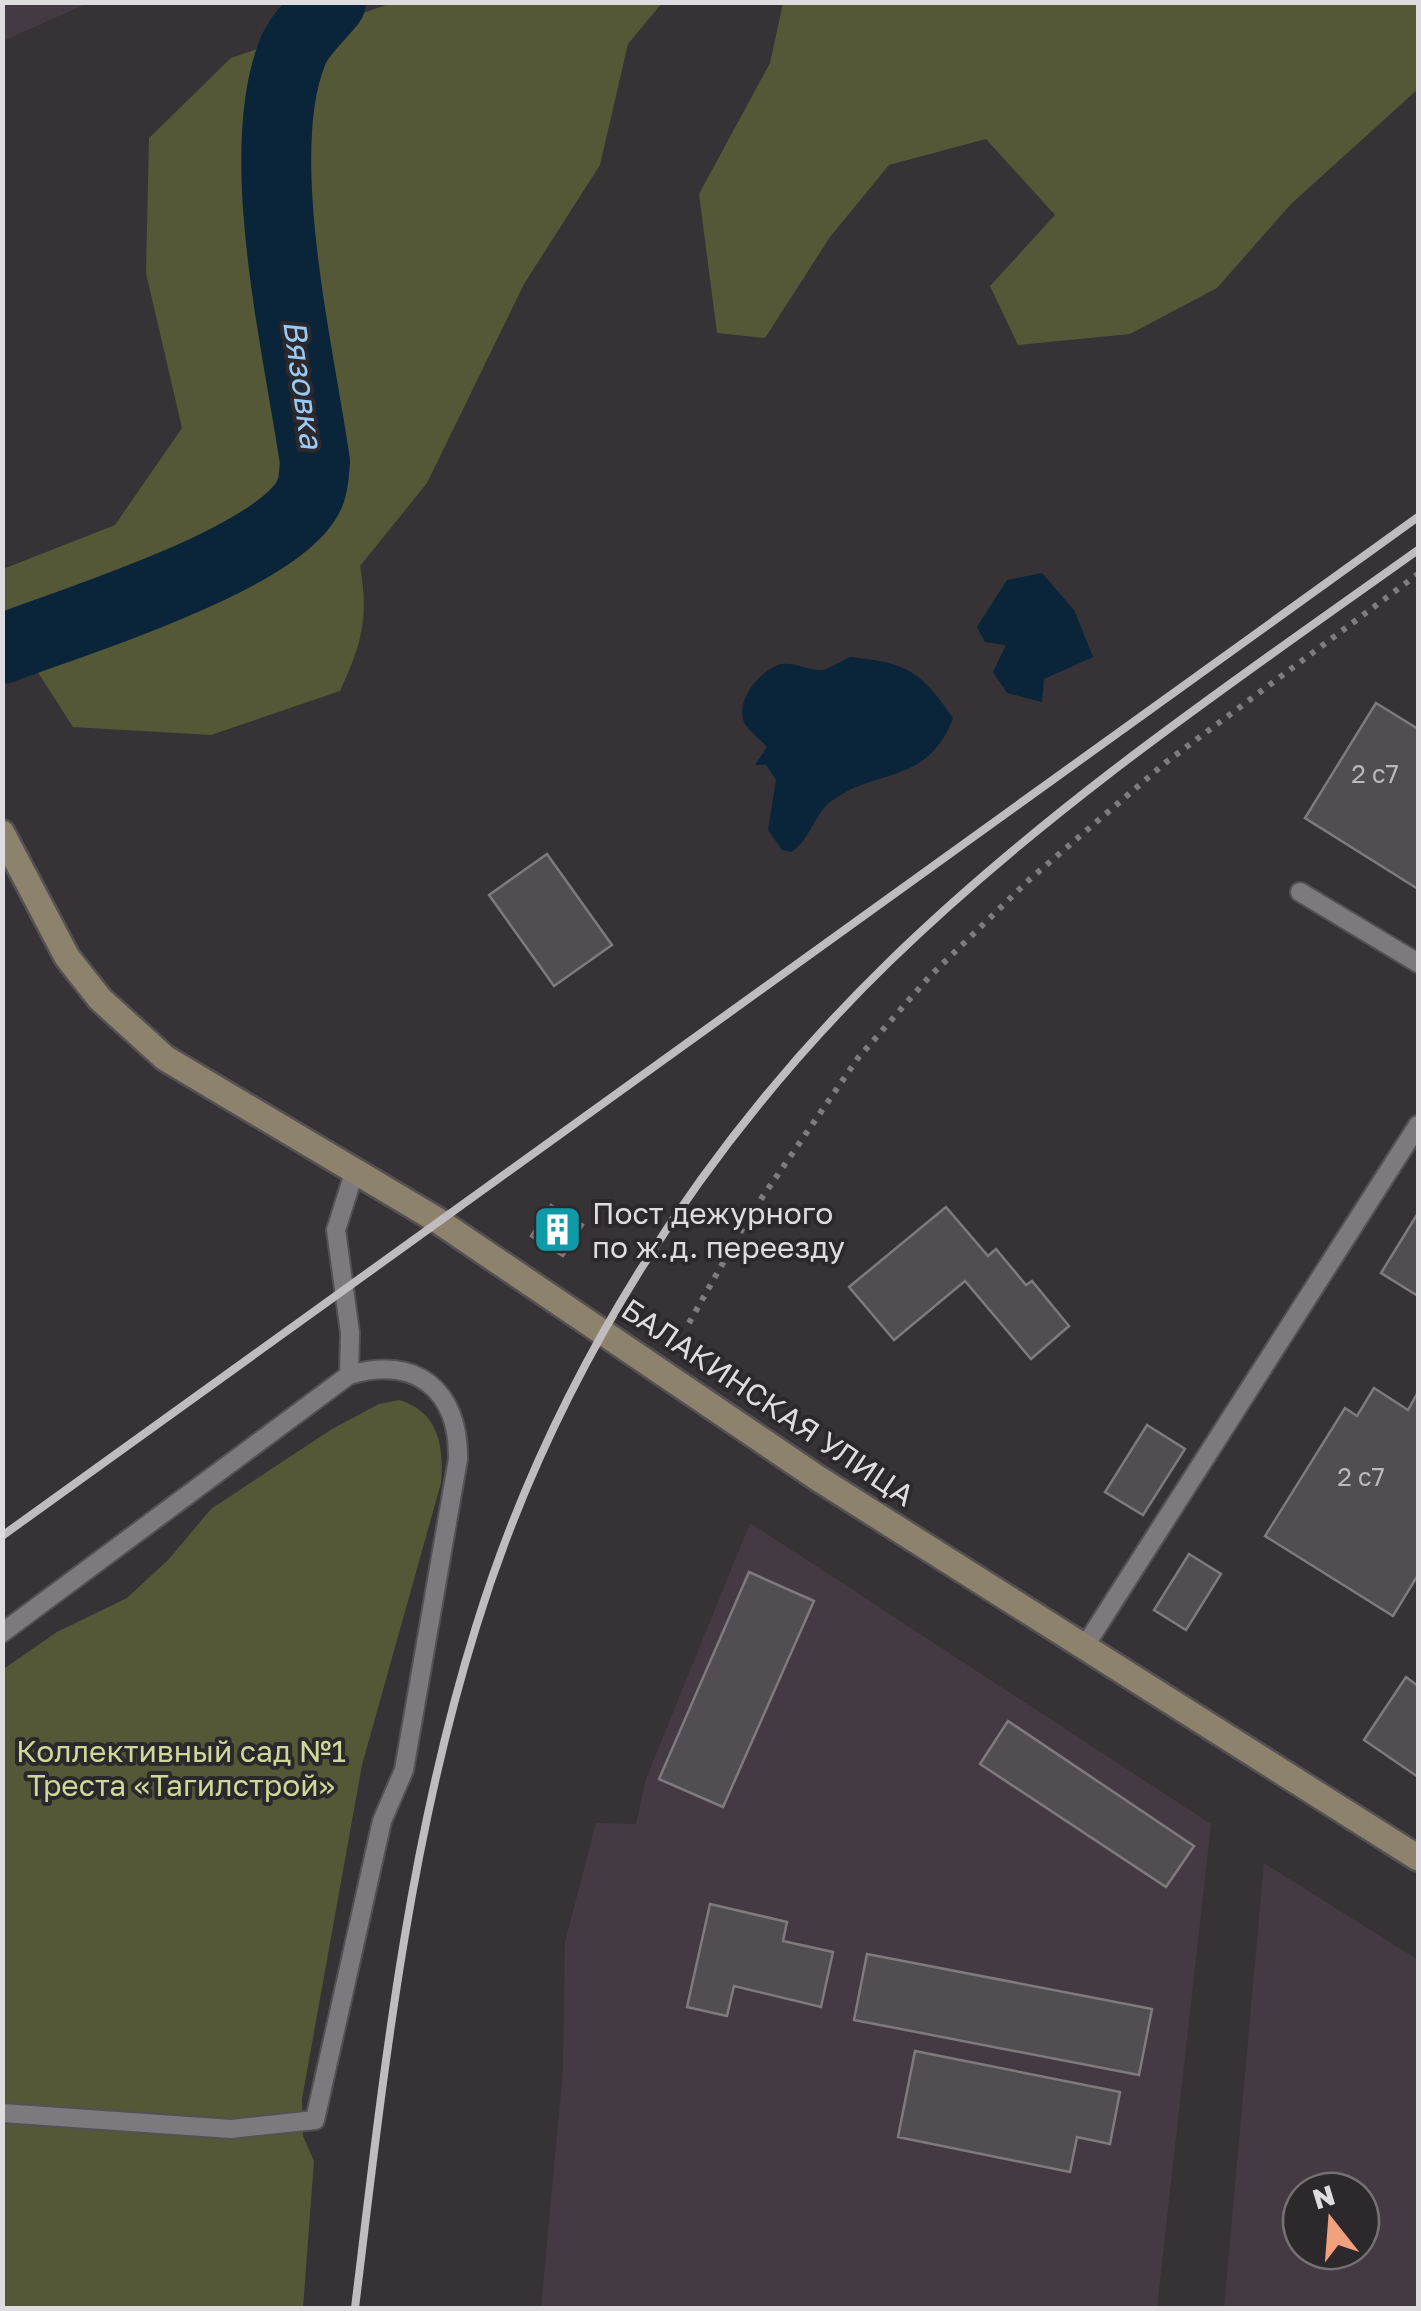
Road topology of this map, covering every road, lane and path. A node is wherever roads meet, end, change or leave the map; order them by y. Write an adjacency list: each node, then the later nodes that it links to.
1 (1418, 574): 7 (path)
2 (4, 838): 6 (street, БАЛАКИНСКАЯ УЛИЦА)
3 (1300, 892): 4 (lane)
4 (1418, 962)
5 (1418, 1124): 10 (lane)
6 (354, 1173): 8 (lane); 10 (street, БАЛАКИНСКАЯ УЛИЦА)
7 (689, 1323)
8 (349, 1375): 9 (lane); 12 (lane)
9 (2, 1633)
10 (1084, 1646): 11 (street, БАЛАКИНСКАЯ УЛИЦА)
11 (1418, 1858)
12 (2, 2113)

